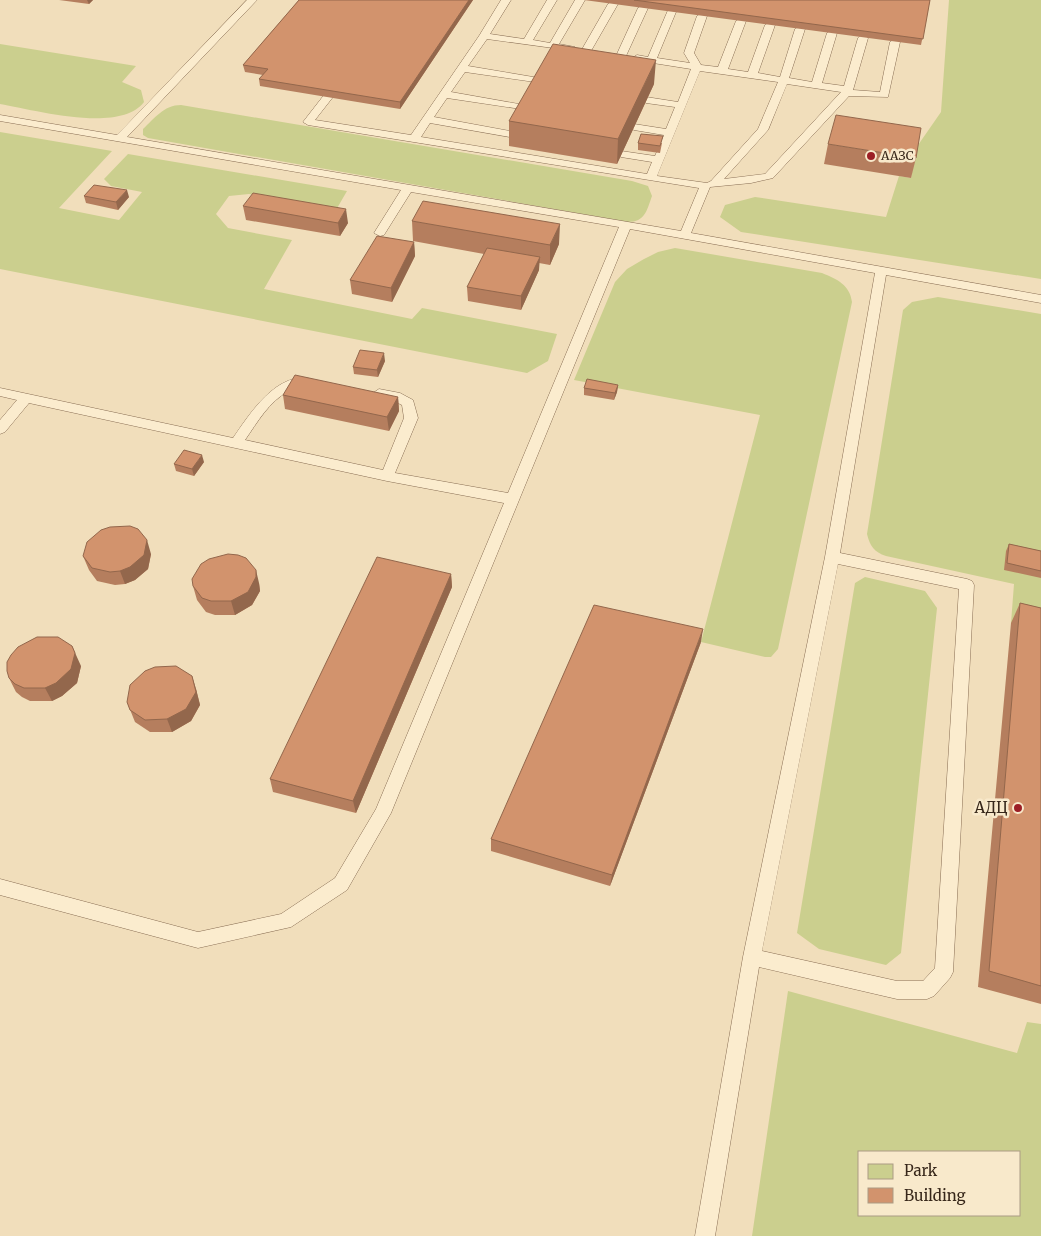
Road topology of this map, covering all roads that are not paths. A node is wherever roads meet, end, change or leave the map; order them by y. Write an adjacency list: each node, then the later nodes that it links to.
1 (252, 0): 37 (lane)
2 (506, 0): 13 (lane)
3 (552, 0): 15 (lane)
4 (580, 0): 17 (lane)
5 (613, 4): 17 (lane)
6 (643, 8): 18 (lane)
7 (671, 12): 18 (lane)
8 (702, 16): 19 (lane)
9 (741, 21): 21 (lane)
10 (770, 25): 22 (lane)
11 (800, 29): 23 (lane)
12 (832, 34): 25 (lane)
13 (484, 36): 15 (lane); 20 (lane)
14 (863, 38): 26 (lane)
15 (527, 42): 17 (lane)
16 (896, 42): 26 (lane)
17 (552, 46)
18 (651, 61): 19 (lane)
19 (697, 67): 21 (lane); 30 (lane)
20 (461, 68): 24 (lane); 27 (lane)
21 (722, 71): 22 (lane)
22 (752, 75): 23 (lane)
23 (784, 79): 25 (lane); 42 (lane)
24 (545, 82)
25 (816, 86): 26 (lane)
26 (847, 91): 42 (lane)
27 (444, 94): 31 (lane); 33 (lane)
28 (328, 97): 38 (lane)
29 (646, 100): 30 (lane)
30 (680, 106): 35 (lane)
31 (530, 109)
32 (0, 118): 37 (lane)
33 (427, 119): 36 (lane); 38 (lane)
34 (634, 128): 35 (lane)
35 (669, 133): 40 (lane)
36 (515, 135)
37 (121, 137): 43 (lane)
38 (414, 139): 41 (lane)
39 (621, 154): 40 (lane)
40 (658, 160): 41 (lane)
41 (651, 178): 42 (lane)
42 (710, 185): 46 (lane)
43 (408, 188): 44 (lane); 45 (lane)
44 (626, 225): 46 (lane); 56 (lane)
45 (380, 234)
46 (686, 236): 47 (lane)
47 (881, 272): 48 (lane); 57 (lane)
48 (1041, 299)
49 (324, 383): 54 (lane)
50 (368, 391): 55 (lane)
51 (0, 392): 52 (lane)
52 (26, 397): 53 (lane); 54 (lane)
53 (0, 429)
54 (236, 443): 55 (lane)
55 (387, 476): 56 (lane)
56 (512, 499): 58 (lane)
57 (832, 557): 59 (lane); 59 (lane)
58 (0, 887)
59 (752, 957): 60 (lane)
60 (705, 1236)

